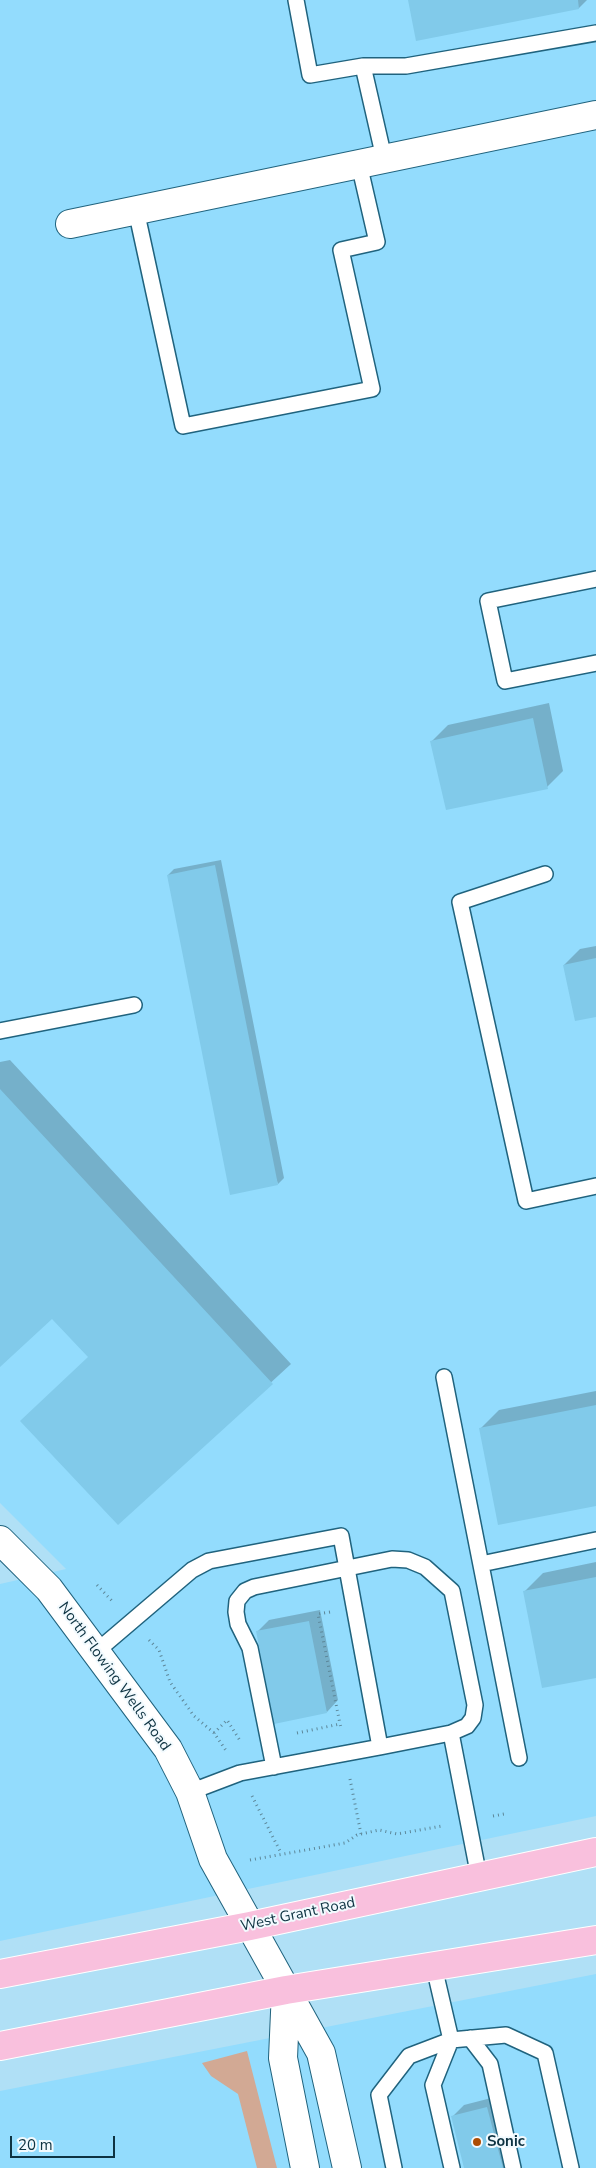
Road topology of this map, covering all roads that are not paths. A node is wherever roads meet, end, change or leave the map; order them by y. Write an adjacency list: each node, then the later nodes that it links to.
1 (296, 0): 3 (lane)
2 (596, 33): 3 (lane)
3 (362, 66): 5 (lane)
4 (596, 115): 5 (street)
5 (371, 161): 6 (street); 6 (lane)
6 (136, 210): 7 (street)
7 (70, 224)
8 (596, 579): 9 (lane)
9 (596, 663)
10 (545, 874): 13 (lane)
11 (134, 1005): 12 (lane)
12 (0, 1031)
13 (596, 1186)
14 (444, 1377): 17 (lane)
15 (0, 1540): 19 (street, North Flowing Wells Road)
16 (596, 1540): 17 (lane)
17 (481, 1564): 22 (lane)
18 (347, 1568): 19 (lane); 20 (lane); 21 (lane); 23 (lane)
19 (97, 1651): 24 (street, North Flowing Wells Road)
20 (451, 1733): 21 (lane); 26 (lane)
21 (380, 1747): 23 (lane)
22 (519, 1758)
23 (274, 1767): 24 (lane)
24 (190, 1792): 27 (street, North Flowing Wells Road)
25 (596, 1852): 26 (main road, West Grant Road)
26 (479, 1877): 27 (main road, West Grant Road)
27 (250, 1926): 30 (main road, West Grant Road); 31 (street, North Flowing Wells Road)
28 (596, 1940): 29 (main road)
29 (434, 1967): 31 (main road); 33 (lane)
30 (0, 1974)
31 (286, 1990): 34 (main road); 35 (street); 36 (street, North Flowing Wells Road)
32 (470, 2038): 33 (lane); 39 (lane); 40 (lane)
33 (451, 2040): 37 (lane); 38 (lane)
34 (0, 2046)
35 (305, 2168)
36 (347, 2168)
37 (394, 2168)
38 (452, 2168)
39 (513, 2168)
40 (572, 2168)

